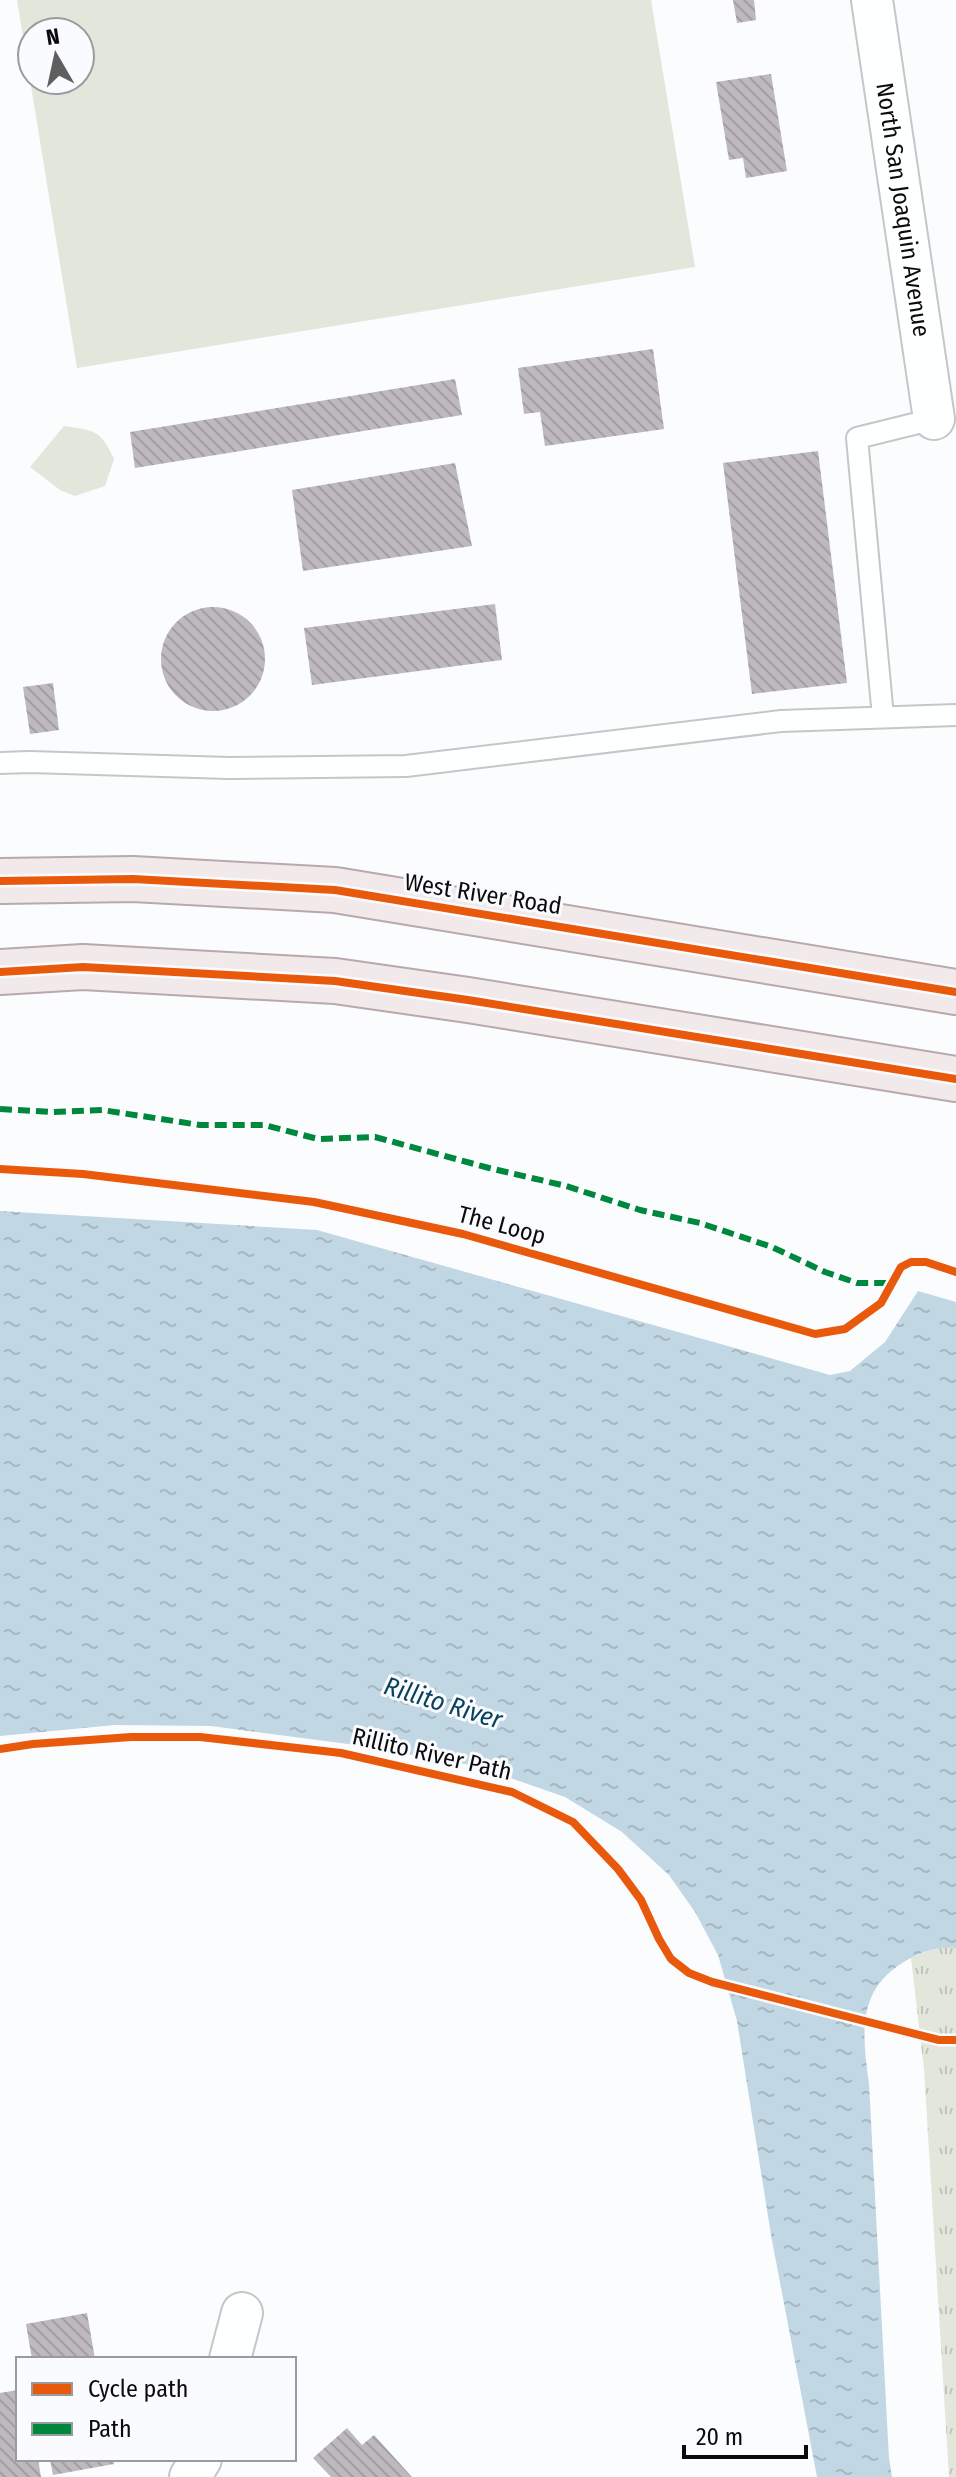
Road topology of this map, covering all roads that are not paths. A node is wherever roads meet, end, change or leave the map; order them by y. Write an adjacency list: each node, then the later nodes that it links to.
1 (872, 0): 2 (street, North San Joaquin Avenue)
2 (934, 419): 4 (lane)
3 (956, 715): 4 (lane)
4 (883, 717): 5 (lane)
5 (0, 763)
6 (0, 881): 8 (main road, West River Road)
7 (0, 972): 9 (main road)
8 (956, 992)
9 (956, 1079)
10 (242, 2313): 11 (street)
11 (231, 2357)

